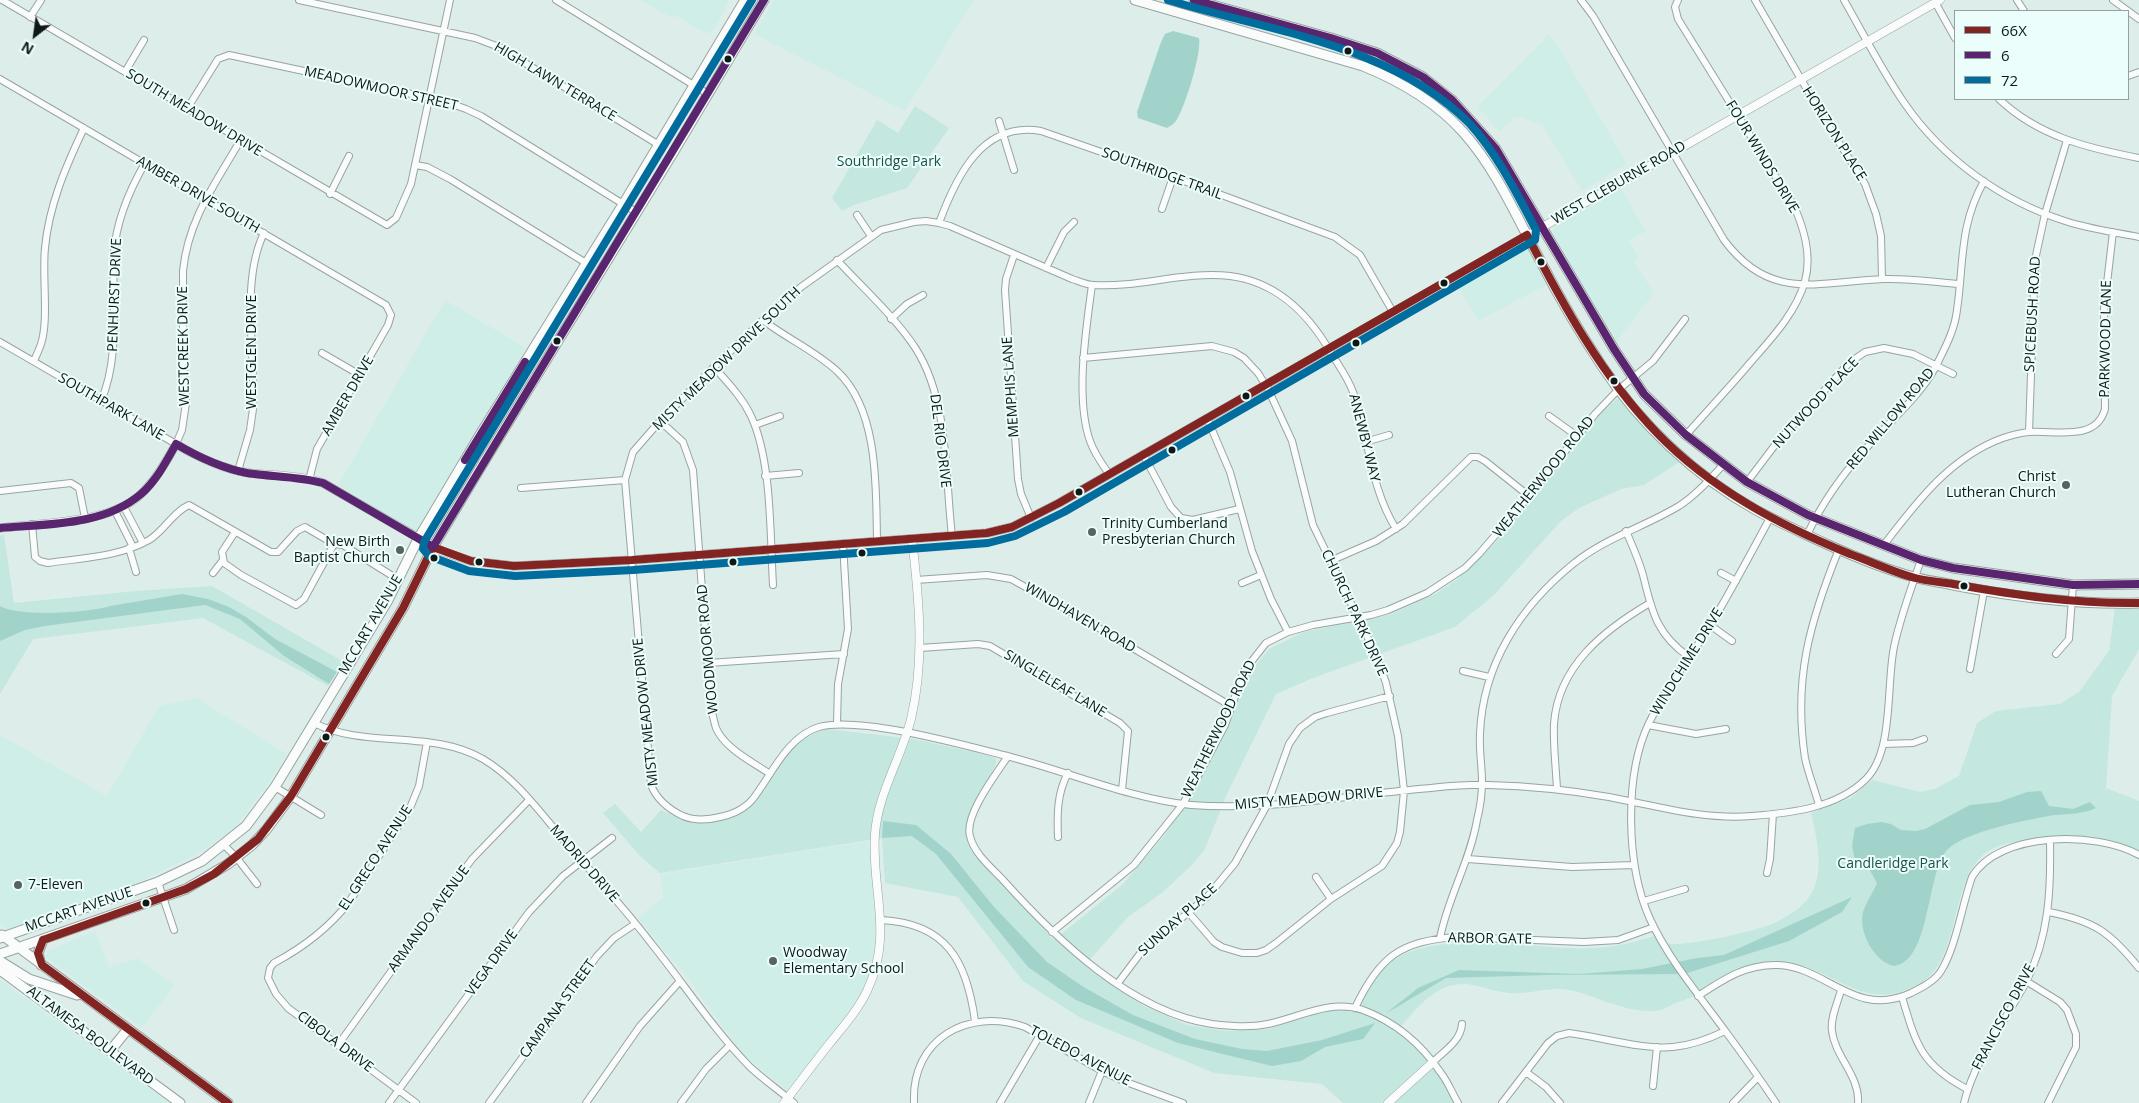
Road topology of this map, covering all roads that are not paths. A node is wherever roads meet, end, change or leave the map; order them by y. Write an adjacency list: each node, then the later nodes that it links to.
1 (2, 0): 18 (street, SOUTH MEADOW DRIVE)
2 (41, 0): 18 (street)
3 (299, 0): 20 (street, HIGH LAWN TERRACE)
4 (450, 0): 20 (street)
5 (556, 0): 29 (street)
6 (745, 0): 29 (main road, MCCART AVENUE)
7 (756, 0): 19 (main road)
8 (764, 0): 19 (main road, MCCART AVENUE)
9 (1135, 0): 25 (main road)
10 (1194, 0): 22 (main road)
11 (1582, 0): 41 (street)
12 (1678, 0): 34 (street, FOUR WINDS DRIVE)
13 (1755, 0): 28 (street, HORIZON PLACE)
14 (1845, 0): 24 (street)
15 (2113, 0): 17 (street)
16 (1937, 1): 21 (street); 24 (street, WEST CLEBURNE ROAD)
17 (2127, 10)
18 (30, 17): 26 (street, SOUTH MEADOW DRIVE)
19 (752, 20): 30 (main road, MCCART AVENUE)
20 (443, 30): 31 (street); 40 (street, HIGH LAWN TERRACE)
21 (1954, 36)
22 (1331, 38): 25 (main road); 58 (main road)
23 (144, 40): 26 (street)
24 (1867, 42): 28 (street, WEST CLEBURNE ROAD); 48 (street)
25 (1327, 55): 61 (main road)
26 (125, 72): 33 (street, SOUTH MEADOW DRIVE)
27 (0, 79): 36 (street, AMBER DRIVE SOUTH)
28 (1801, 79): 34 (street, WEST CLEBURNE ROAD); 68 (street, HORIZON PLACE)
29 (695, 85): 30 (street); 40 (main road, MCCART AVENUE)
30 (708, 94): 53 (main road, MCCART AVENUE)
31 (429, 98): 33 (street, MEADOWMOOR STREET); 45 (street); 51 (street, MEADOWMOOR STREET)
32 (2000, 100): 38 (street)
33 (187, 109): 39 (street, SOUTH MEADOW DRIVE)
34 (1737, 115): 41 (street, WEST CLEBURNE ROAD); 71 (street, FOUR WINDS DRIVE)
35 (998, 120): 37 (street)
36 (84, 128): 44 (street, AMBER DRIVE SOUTH); 82 (street)
37 (1003, 134): 46 (street); 47 (street, SOUTHRIDGE TRAIL); 57 (street, SOUTHRIDGE TRAIL)
38 (2067, 140): 43 (street); 54 (street, SPICEBUSH ROAD)
39 (240, 141): 49 (street, SOUTH MEADOW DRIVE); 50 (street, WESTCREEK DRIVE)
40 (659, 145): 51 (main road, MCCART AVENUE)
41 (1673, 152): 58 (street, WEST CLEBURNE ROAD); 71 (street)
42 (349, 156): 49 (street)
43 (2139, 158)
44 (145, 164): 50 (street, AMBER DRIVE SOUTH); 90 (street, PENHURST DRIVE)
45 (415, 165): 49 (street, SOUTH MEADOW DRIVE); 66 (street)
46 (1014, 170)
47 (1173, 177): 52 (street); 73 (street, SOUTHRIDGE TRAIL)
48 (1984, 181): 54 (street); 69 (street, RED WILLOW ROAD)
49 (330, 194)
50 (206, 200): 60 (street, AMBER DRIVE SOUTH); 103 (street, WESTCREEK DRIVE)
51 (624, 203): 53 (street, MEADOWMOOR STREET); 66 (main road, MCCART AVENUE)
52 (1162, 209)
53 (636, 212): 101 (main road, MCCART AVENUE)
54 (2045, 214): 59 (street); 96 (street, SPICEBUSH ROAD)
55 (857, 215): 62 (street)
56 (1074, 222): 67 (street)
57 (940, 223): 62 (street, MISTY MEADOW DRIVE SOUTH); 64 (street, MISTY MEADOW DRIVE SOUTH)
58 (1542, 227): 61 (street, WEST CLEBURNE ROAD); 87 (main road)
59 (2113, 232): 63 (street); 96 (street, PARKWOOD LANE)
60 (264, 234): 74 (street, AMBER DRIVE SOUTH); 106 (street, WESTGLEN DRIVE)
61 (1527, 235): 73 (street, WEST CLEBURNE ROAD); 89 (main road)
62 (871, 236): 65 (street, MISTY MEADOW DRIVE SOUTH)
63 (2139, 237)
64 (1014, 255): 67 (street, MISTY MEADOW DRIVE SOUTH); 121 (street, MEMPHIS LANE)
65 (837, 260): 75 (street, DEL RIO DRIVE); 77 (street, MISTY MEADOW DRIVE SOUTH)
66 (586, 263): 97 (main road, MCCART AVENUE)
67 (1046, 268): 70 (street, MISTY MEADOW DRIVE SOUTH)
68 (1882, 279): 69 (street); 71 (street)
69 (1959, 284): 83 (street, RED WILLOW ROAD)
70 (1092, 285): 79 (street, MISTY MEADOW DRIVE SOUTH); 81 (street)
71 (1803, 285): 99 (street, FOUR WINDS DRIVE)
72 (923, 295): 75 (street)
73 (1393, 312): 79 (street, WEST CLEBURNE ROAD)
74 (391, 315): 86 (street, AMBER DRIVE)
75 (891, 319): 130 (street, DEL RIO DRIVE)
76 (1685, 319): 87 (street, WEATHERWOOD ROAD)
77 (763, 320): 84 (street, MISTY MEADOW DRIVE SOUTH); 133 (street)
78 (0, 342): 82 (street, SOUTHPARK LANE)
79 (1329, 348): 88 (street, WEST CLEBURNE ROAD); 102 (street, ANEWBY WAY)
80 (322, 353): 86 (street)
81 (1084, 358): 88 (street, CHURCH PARK DRIVE); 108 (street)
82 (34, 361): 90 (street, SOUTHPARK LANE)
83 (1936, 365): 85 (street, NUTWOOD PLACE); 113 (street, NUTWOOD PLACE); 123 (street, RED WILLOW ROAD)
84 (714, 367): 94 (street, MISTY MEADOW DRIVE SOUTH); 95 (street)
85 (1953, 374)
86 (360, 375): 111 (street, AMBER DRIVE)
87 (1633, 379): 89 (street, WEATHERWOOD ROAD); 99 (main road)
88 (1265, 385): 93 (street, WEST CLEBURNE ROAD); 146 (street, CHURCH PARK DRIVE)
89 (1619, 390): 100 (street, WEATHERWOOD ROAD); 110 (main road)
90 (101, 401): 103 (street, SOUTHPARK LANE)
91 (780, 416): 95 (street)
92 (1549, 416): 100 (street)
93 (1207, 418): 104 (street, WEST CLEBURNE ROAD); 118 (street)
94 (660, 421): 112 (street, MISTY MEADOW DRIVE SOUTH); 142 (street, WOODMOOR ROAD)
95 (755, 425): 109 (street)
96 (2029, 432): 137 (street, PARKWOOD LANE)
97 (481, 433): 101 (main road); 131 (main road, MCCART AVENUE)
98 (1389, 435): 102 (street)
99 (1686, 435): 105 (main road)
100 (1577, 436): 116 (street, WEATHERWOOD ROAD)
101 (495, 442): 139 (main road, MCCART AVENUE)
102 (1366, 442): 126 (street, ANEWBY WAY)
103 (176, 444): 106 (street, SOUTHPARK LANE); 117 (street, WESTCREEK DRIVE)
104 (1143, 454): 108 (street, WEST CLEBURNE ROAD); 118 (street)
105 (1723, 465): 110 (street); 113 (main road)
106 (238, 471): 111 (street, SOUTHPARK LANE)
107 (799, 473): 109 (street)
108 (1109, 474): 121 (street, WEST CLEBURNE ROAD)
109 (766, 476): 140 (street)
110 (1710, 479): 122 (main road); 127 (street)
111 (309, 480): 131 (street, SOUTHPARK LANE)
112 (625, 480): 114 (street); 144 (street, MISTY MEADOW DRIVE SOUTH)
113 (1747, 482): 123 (main road)
114 (521, 488)
115 (0, 491): 120 (street)
116 (1529, 496): 126 (street); 163 (street, WEATHERWOOD ROAD)
117 (124, 507): 119 (street, WESTCREEK DRIVE); 134 (street)
118 (1239, 509): 150 (street)
119 (115, 511): 120 (street, WESTCREEK DRIVE); 138 (street)
120 (85, 518): 124 (street, WESTCREEK DRIVE)
121 (1031, 518): 130 (street, WEST CLEBURNE ROAD)
122 (1770, 518): 129 (main road); 154 (street, WINDCHIME DRIVE)
123 (1815, 518): 129 (street, RED WILLOW ROAD); 137 (main road)
124 (32, 524): 125 (street, WESTCREEK DRIVE); 138 (street)
125 (0, 528)
126 (1396, 529): 146 (street)
127 (1626, 531): 161 (street); 176 (street)
128 (235, 532): 134 (street); 135 (street); 143 (street)
129 (1807, 535): 141 (main road)
130 (952, 536): 132 (street, WEST CLEBURNE ROAD)
131 (418, 539): 139 (street, WEST CLEBURNE ROAD); 152 (main road, MCCART AVENUE)
132 (912, 539): 133 (street, WEST CLEBURNE ROAD); 153 (street)
133 (877, 541): 136 (street, WEST CLEBURNE ROAD)
134 (143, 543): 138 (street)
135 (334, 544): 143 (street); 152 (street)
136 (843, 544): 140 (street, WEST CLEBURNE ROAD); 170 (street)
137 (1883, 546): 145 (main road)
138 (131, 547): 147 (street)
139 (433, 547): 144 (street, WEST CLEBURNE ROAD); 166 (main road, MCCART AVENUE)
140 (771, 550): 142 (street, WEST CLEBURNE ROAD); 158 (street)
141 (1839, 550): 151 (main road); 201 (street)
142 (700, 555): 144 (street, WEST CLEBURNE ROAD); 173 (street, WOODMOOR ROAD)
143 (222, 560): 149 (street)
144 (632, 560): 190 (street, MISTY MEADOW DRIVE)
145 (1921, 560): 151 (street, MISTY MEADOW DRIVE); 157 (main road)
146 (1330, 561): 163 (street, CHURCH PARK DRIVE)
147 (136, 572)
148 (1721, 573): 154 (street)
149 (213, 574)
150 (1261, 575): 155 (street); 167 (street)
151 (1915, 578): 159 (main road); 187 (street, MISTY MEADOW DRIVE)
152 (399, 580): 164 (main road, MCCART AVENUE)
153 (916, 580): 169 (street); 178 (street, WINDHAVEN ROAD)
154 (1736, 581): 165 (street, WINDCHIME DRIVE)
155 (1242, 583)
156 (2139, 584): 157 (main road)
157 (2073, 585): 160 (street)
158 (773, 586)
159 (1984, 591): 160 (main road); 174 (street)
160 (2073, 602): 162 (main road); 171 (street)
161 (1650, 603): 172 (street); 193 (street)
162 (2139, 603)
163 (1357, 616): 167 (street, WEATHERWOOD ROAD); 177 (street, CHURCH PARK DRIVE)
164 (378, 617): 166 (main road); 179 (main road, MCCART AVENUE)
165 (1710, 625): 168 (street); 172 (street, WINDCHIME DRIVE)
166 (393, 626): 183 (main road, MCCART AVENUE)
167 (1288, 632): 178 (street, WEATHERWOOD ROAD)
168 (1732, 641)
169 (920, 648): 184 (street); 194 (street, SINGLELEAF LANE)
170 (844, 654): 173 (street); 180 (street)
171 (2056, 654)
172 (1689, 657): 181 (street, WINDCHIME DRIVE)
173 (708, 663): 190 (street, WOODMOOR ROAD)
174 (1970, 669)
175 (1463, 671): 176 (street)
176 (1489, 677): 191 (street)
177 (1390, 696): 195 (street, CHURCH PARK DRIVE); 200 (street, SUNDAY PLACE)
178 (1231, 706): 199 (street, WEATHERWOOD ROAD)
179 (314, 723): 183 (street, MADRID DRIVE); 192 (main road, MCCART AVENUE)
180 (837, 724): 184 (street, MISTY MEADOW DRIVE); 190 (street, MISTY MEADOW DRIVE)
181 (1648, 725): 182 (street); 198 (street, WINDCHIME DRIVE)
182 (1726, 729)
183 (331, 730): 186 (street, MADRID DRIVE); 196 (main road, MCCART AVENUE)
184 (906, 733): 188 (street, MISTY MEADOW DRIVE); 223 (street)
185 (1924, 739): 187 (street)
186 (427, 742): 197 (street, MADRID DRIVE); 237 (street, EL GRECO AVENUE)
187 (1884, 744): 201 (street, MISTY MEADOW DRIVE)
188 (1008, 756): 189 (street, MISTY MEADOW DRIVE); 227 (street)
189 (1068, 773): 194 (street, MISTY MEADOW DRIVE); 204 (street)
190 (770, 774)
191 (1482, 785): 193 (street, MISTY MEADOW DRIVE); 195 (street, MISTY MEADOW DRIVE); 210 (street)
192 (275, 787): 196 (street); 207 (main road, MCCART AVENUE)
193 (1557, 789): 198 (street, MISTY MEADOW DRIVE)
194 (1122, 790): 199 (street, MISTY MEADOW DRIVE)
195 (1404, 791): 200 (street, MISTY MEADOW DRIVE); 219 (street, CHURCH PARK DRIVE)
196 (291, 796): 203 (street); 209 (main road, MCCART AVENUE)
197 (529, 800): 211 (street, MADRID DRIVE); 251 (street, ARMANDO AVENUE)
198 (1633, 802): 202 (street, MISTY MEADOW DRIVE); 212 (street, WINDCHIME DRIVE)
199 (1183, 804): 200 (street, MISTY MEADOW DRIVE); 227 (street, WEATHERWOOD ROAD)
200 (1267, 805): 222 (street, SUNDAY PLACE)
201 (1819, 805): 202 (street, MISTY MEADOW DRIVE)
202 (1773, 814): 213 (street)
203 (321, 815)
204 (1058, 837)
205 (612, 838): 211 (street, VEGA DRIVE)
206 (2050, 841): 208 (street); 221 (street, FRANCISCO DRIVE); 244 (street)
207 (224, 846): 209 (street); 215 (main road, MCCART AVENUE)
208 (2139, 855)
209 (236, 857): 216 (street); 218 (main road, MCCART AVENUE)
210 (1468, 859): 212 (street); 229 (street)
211 (582, 861): 224 (street, MADRID DRIVE); 261 (street, VEGA DRIVE)
212 (1634, 865): 220 (street, WINDCHIME DRIVE)
213 (1767, 873)
214 (1316, 877): 219 (street)
215 (158, 882): 218 (street); 228 (main road, MCCART AVENUE)
216 (256, 884)
217 (1685, 889): 220 (street)
218 (163, 898): 226 (street); 230 (main road, MCCART AVENUE)
219 (1331, 899): 222 (street, CHURCH PARK DRIVE)
220 (1644, 901): 225 (street, WINDCHIME DRIVE)
221 (2048, 912): 235 (street); 239 (street, FRANCISCO DRIVE)
222 (1189, 913): 240 (street, SUNDAY PLACE)
223 (881, 920): 246 (street); 263 (street)
224 (635, 924): 238 (street, MADRID DRIVE); 268 (street, CAMPANA STREET)
225 (1654, 927): 229 (street, ARBOR GATE); 242 (street, WINDCHIME DRIVE)
226 (174, 930)
227 (1052, 932): 240 (street)
228 (1, 937): 231 (main road, ALTAMESA BOULEVARD)
229 (1440, 938): 245 (street, ARBOR GATE)
230 (44, 940): 231 (main road, MCCART AVENUE); 234 (main road)
231 (19, 948): 232 (main road, MCCART AVENUE); 234 (main road, ALTAMESA BOULEVARD)
232 (0, 954)
233 (0, 961): 243 (main road)
234 (42, 965): 243 (main road, ALTAMESA BOULEVARD)
235 (2139, 968)
236 (0, 970): 254 (main road, ALTAMESA BOULEVARD)
237 (269, 971): 251 (street, CIBOLA DRIVE)
238 (680, 981): 252 (street, MADRID DRIVE); 269 (street)
239 (2026, 981): 260 (street, FRANCISCO DRIVE); 283 (street)
240 (1118, 983): 245 (street)
241 (1841, 990): 242 (street); 244 (street); 281 (street)
242 (1698, 996): 249 (street, WINDCHIME DRIVE)
243 (84, 997): 248 (main road, ALTAMESA BOULEVARD)
244 (1902, 998): 260 (street)
245 (1355, 1008): 255 (street)
246 (976, 1021): 250 (street, TOLEDO AVENUE); 271 (street)
247 (1462, 1024): 255 (street)
248 (128, 1029): 254 (main road); 264 (main road, ALTAMESA BOULEVARD)
249 (1725, 1030): 253 (street); 258 (street, WINDCHIME DRIVE)
250 (1040, 1035): 256 (street, TOLEDO AVENUE); 272 (street)
251 (338, 1045): 261 (street, CIBOLA DRIVE)
252 (730, 1045): 263 (street, MADRID DRIVE); 270 (street)
253 (1657, 1047): 257 (street); 259 (street)
254 (110, 1051): 265 (main road, ALTAMESA BOULEVARD)
255 (1433, 1062): 275 (street); 276 (street)
256 (1102, 1071): 262 (street, TOLEDO AVENUE); 273 (street)
257 (1526, 1072): 277 (street); 278 (street)
258 (1758, 1077): 279 (street); 280 (street, WINDCHIME DRIVE)
259 (1653, 1086)
260 (1967, 1089): 282 (street, FRANCISCO DRIVE)
261 (399, 1090): 266 (street, VEGA DRIVE); 267 (street, CIBOLA DRIVE)
262 (1171, 1100): 274 (street, TOLEDO AVENUE)
263 (789, 1101)
264 (224, 1102)
265 (180, 1103)
266 (389, 1103)
267 (416, 1103)
268 (489, 1103)
269 (586, 1103)
270 (681, 1103)
271 (914, 1103)
272 (1000, 1103)
273 (1089, 1103)
274 (1183, 1103)
275 (1388, 1103)
276 (1458, 1103)
277 (1502, 1103)
278 (1560, 1103)
279 (1733, 1103)
280 (1776, 1103)
281 (1858, 1103)
282 (1964, 1103)
283 (2048, 1103)

